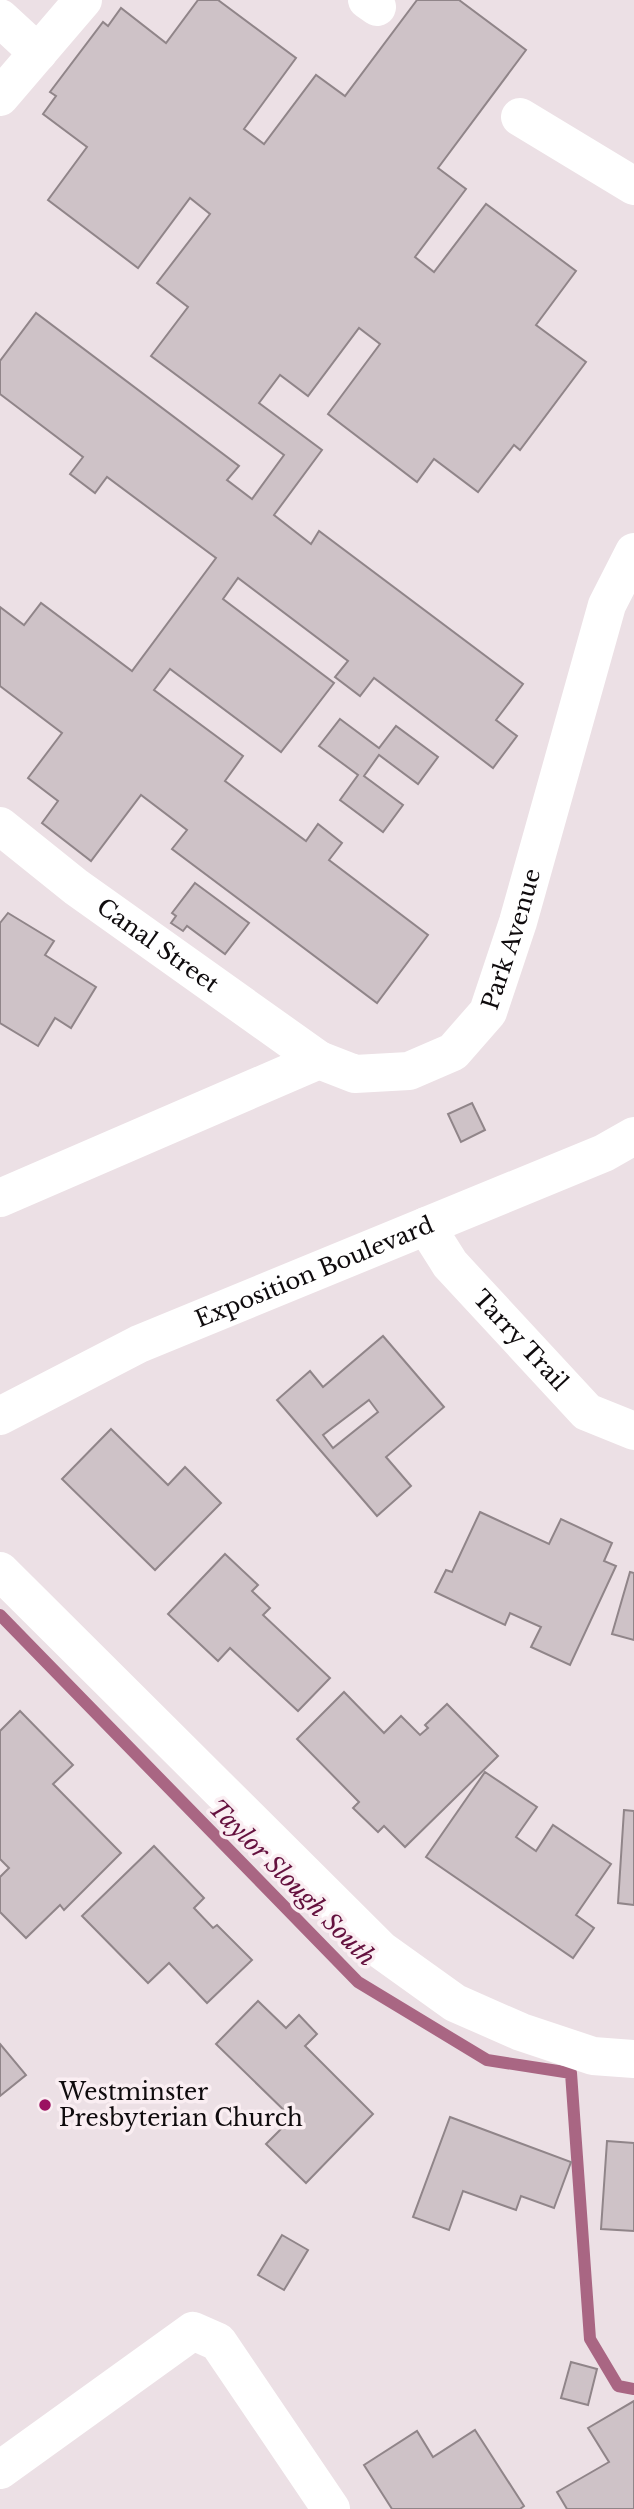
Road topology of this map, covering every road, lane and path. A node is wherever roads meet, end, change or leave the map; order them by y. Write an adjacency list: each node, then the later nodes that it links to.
1 (83, 0): 3 (street)
2 (0, 18): 3 (street)
3 (38, 53): 4 (street)
4 (0, 97)
5 (520, 117): 6 (street)
6 (634, 186)
7 (634, 552): 9 (street, Park Avenue)
8 (0, 825): 9 (street, Canal Street)
9 (319, 1060): 11 (street)
10 (634, 1136): 12 (street, Exposition Boulevard)
11 (0, 1198)
12 (426, 1226): 13 (street, Exposition Boulevard); 14 (street, Tarry Trail)
13 (0, 1416)
14 (634, 1431)
15 (0, 1571): 16 (street)
16 (634, 2059)
17 (0, 2470): 18 (street)
18 (331, 2509)

